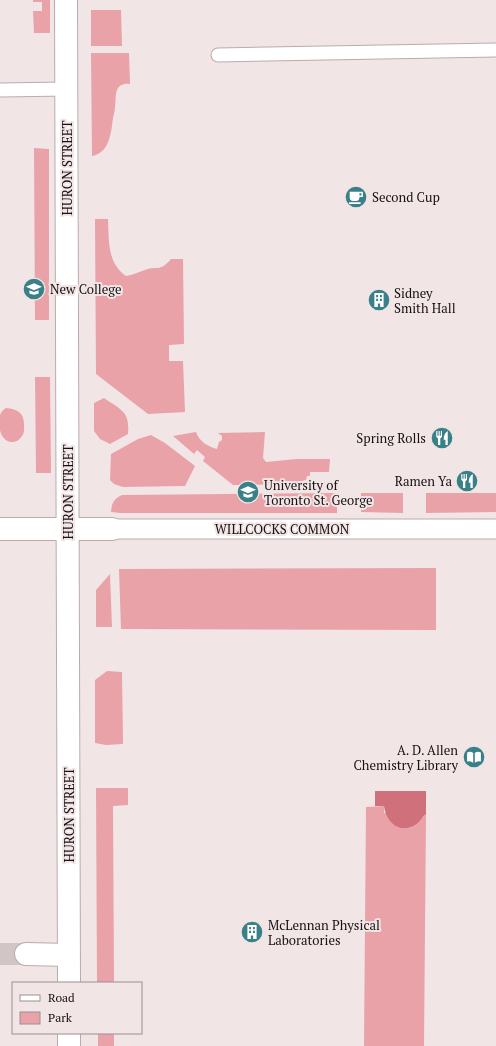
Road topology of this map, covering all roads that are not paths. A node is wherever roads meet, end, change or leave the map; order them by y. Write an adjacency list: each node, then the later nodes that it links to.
1 (66, 0): 4 (street, HURON STREET)
2 (496, 50): 3 (lane)
3 (218, 55)
4 (67, 89): 5 (lane); 7 (street, HURON STREET)
5 (0, 90)
6 (0, 529): 7 (street, WILLCOCKS COMMON)
7 (68, 529): 8 (street, WILLCOCKS COMMON); 11 (street, HURON STREET)
8 (112, 529): 9 (street, WILLCOCKS COMMON)
9 (496, 529)
10 (26, 954): 11 (street)
11 (69, 955): 12 (street, HURON STREET)
12 (69, 982)
13 (69, 1034): 14 (street)
14 (69, 1046)

